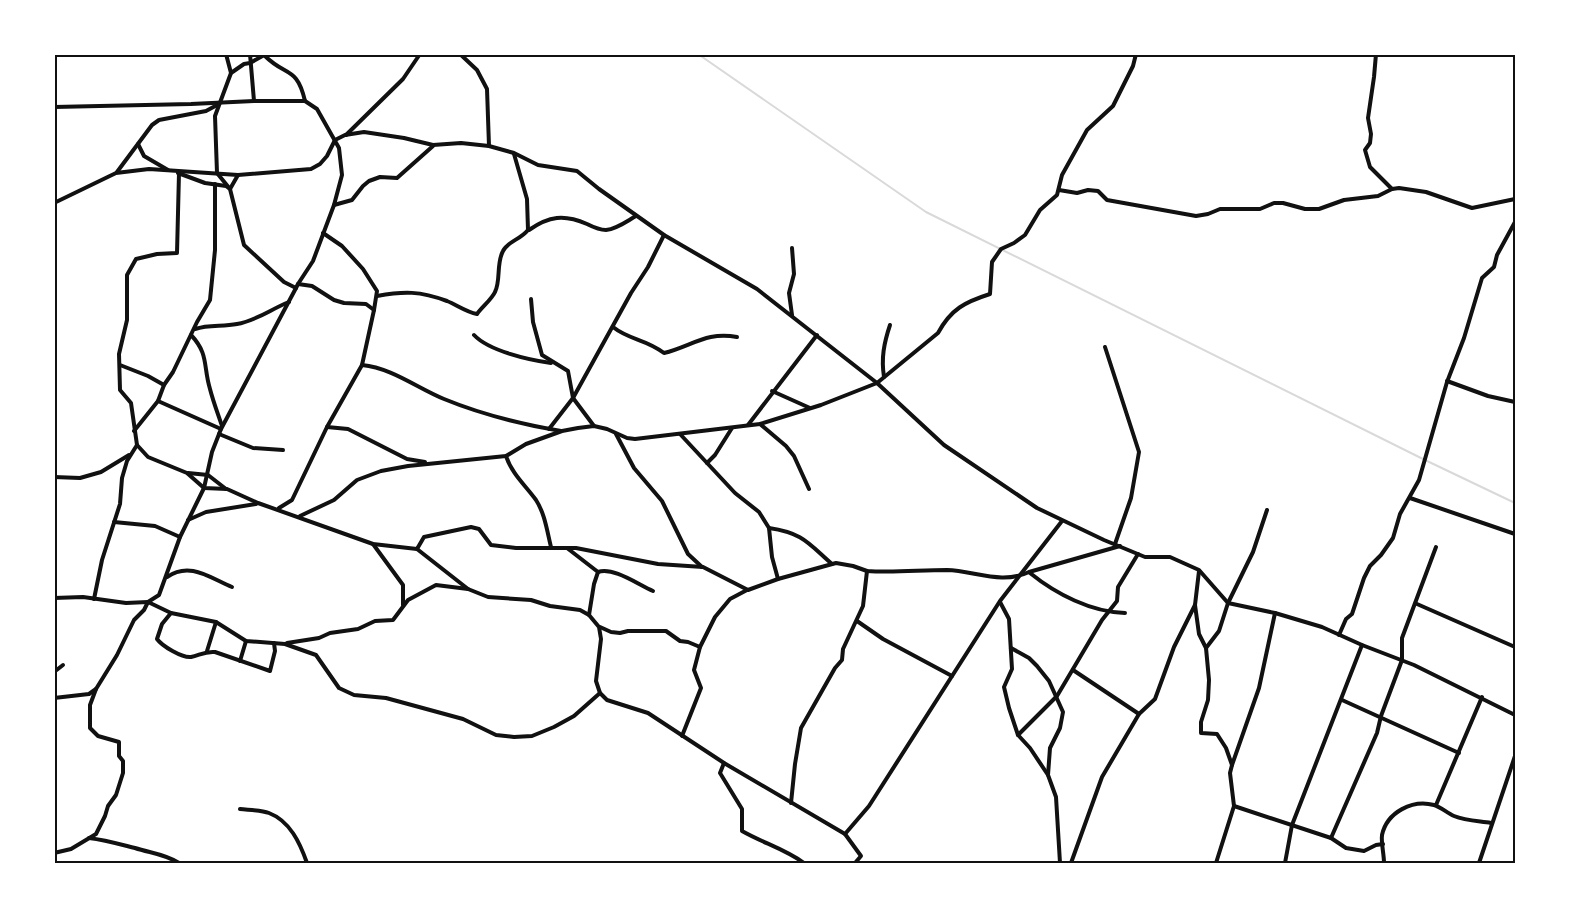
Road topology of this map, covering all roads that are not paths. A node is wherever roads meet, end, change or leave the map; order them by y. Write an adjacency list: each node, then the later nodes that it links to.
1 (226, 54): 9 (street)
2 (250, 54): 8 (street)
3 (420, 54): 14 (street)
4 (460, 54): 18 (street)
5 (1136, 54): 28 (street)
6 (1376, 54): 27 (street)
7 (265, 55): 8 (street); 11 (street)
8 (250, 63): 9 (street); 10 (street)
9 (231, 73): 12 (street)
10 (254, 101): 11 (street); 12 (street)
11 (305, 101): 15 (street)
12 (220, 103): 13 (street); 16 (street); 23 (street)
13 (54, 107)
14 (345, 135): 15 (street); 17 (street)
15 (335, 140): 24 (street); 31 (street)
16 (138, 144): 20 (street); 21 (street)
17 (433, 145): 18 (street); 31 (street)
18 (489, 146): 19 (street)
19 (514, 153): 32 (street); 34 (street)
20 (169, 170): 21 (street); 22 (street); 23 (street)
21 (116, 172): 30 (street)
22 (179, 173): 25 (street); 53 (street)
23 (217, 173): 24 (street); 26 (street)
24 (238, 175): 26 (street)
25 (215, 184): 26 (street); 46 (street)
26 (230, 189): 38 (street)
27 (1392, 189): 28 (street); 29 (street)
28 (1059, 190): 55 (street)
29 (1515, 199)
30 (54, 203)
31 (334, 205): 35 (street)
32 (636, 216): 34 (street); 36 (street)
33 (1514, 220): 56 (street)
34 (528, 230): 39 (street)
35 (323, 233): 38 (street); 39 (street)
36 (664, 235): 43 (street); 45 (street)
37 (792, 248): 43 (street)
38 (297, 286): 41 (street); 42 (street)
39 (376, 296): 42 (street)
40 (531, 299): 52 (street)
41 (289, 302): 46 (street); 70 (street)
42 (374, 310): 54 (street)
43 (792, 315): 49 (street)
44 (890, 325): 55 (street)
45 (613, 327): 50 (street); 60 (street)
46 (194, 329): 47 (street)
47 (191, 335): 58 (street); 70 (street)
48 (474, 335): 52 (street)
49 (817, 335): 57 (street); 59 (street)
50 (737, 337)
51 (1105, 346): 99 (street)
52 (557, 363): 60 (street)
53 (120, 365): 58 (street); 71 (street)
54 (362, 365): 67 (street); 69 (street)
55 (884, 378): 57 (street)
56 (1447, 381): 62 (street); 87 (street)
57 (877, 383): 63 (street); 93 (street)
58 (164, 385): 61 (street)
59 (772, 391): 63 (street); 66 (street)
60 (573, 398): 65 (street); 69 (street)
61 (158, 400): 70 (street); 71 (street)
62 (1515, 402)
63 (810, 408): 64 (street)
64 (760, 424): 66 (street); 86 (street)
65 (594, 426): 72 (street); 73 (street)
66 (747, 426): 68 (street)
67 (327, 428): 79 (street); 89 (street)
68 (732, 428): 74 (street); 80 (street)
69 (549, 429): 72 (street)
70 (221, 430): 76 (street); 82 (street)
71 (134, 431): 75 (street)
72 (562, 431): 78 (street)
73 (616, 433): 74 (street); 107 (street)
74 (680, 433): 80 (street)
75 (137, 446): 77 (street); 81 (street)
76 (283, 450)
77 (130, 454): 83 (street); 94 (street)
78 (506, 456): 79 (street); 101 (street)
79 (432, 463): 91 (street)
80 (707, 463): 95 (street)
81 (187, 473): 82 (street); 84 (street)
82 (208, 475): 84 (street); 85 (street)
83 (54, 477)
84 (204, 488): 85 (street); 92 (street)
85 (227, 489): 88 (street)
86 (809, 489)
87 (1410, 498): 96 (street); 135 (street)
88 (258, 503): 89 (street); 92 (street)
89 (278, 509): 91 (street)
90 (1267, 510): 123 (street)
91 (299, 516): 98 (street)
92 (188, 520): 97 (street)
93 (1062, 521): 99 (street); 113 (street)
94 (114, 522): 97 (street); 120 (street)
95 (769, 528): 106 (street); 114 (street)
96 (1515, 534)
97 (180, 537): 112 (street)
98 (373, 544): 104 (street); 126 (street)
99 (1115, 544): 100 (street)
100 (1121, 546): 105 (street); 111 (street)
101 (551, 547): 102 (street); 104 (street)
102 (565, 547): 107 (street); 110 (street)
103 (1436, 548): 124 (street)
104 (417, 549): 116 (street)
105 (1137, 554): 108 (street); 127 (street)
106 (832, 564): 109 (street); 114 (street)
107 (703, 567): 117 (street)
108 (1199, 570): 123 (street); 125 (street)
109 (867, 571): 113 (street); 132 (street)
110 (598, 572): 118 (street); 131 (street)
111 (1029, 572): 113 (street); 127 (street)
112 (166, 577): 115 (street); 121 (street)
113 (1019, 577): 122 (street)
114 (778, 579): 117 (street)
115 (232, 587)
116 (468, 589): 126 (street); 131 (street)
117 (748, 590): 140 (street)
118 (652, 591)
119 (54, 598): 120 (street)
120 (94, 598): 121 (street)
121 (148, 602): 128 (street); 151 (street)
122 (1000, 602): 142 (street); 150 (street)
123 (1228, 603): 130 (street); 143 (street)
124 (1417, 604): 141 (street); 145 (street)
125 (1195, 605): 143 (street); 157 (street)
126 (403, 606): 138 (street)
127 (1108, 612): 129 (street); 148 (street)
128 (171, 613): 133 (street); 144 (street)
129 (1125, 613)
130 (1275, 613): 135 (street); 165 (street)
131 (589, 615): 134 (street)
132 (857, 621): 150 (street); 167 (street)
133 (216, 622): 136 (street); 144 (street)
134 (599, 627): 140 (street); 152 (street)
135 (1339, 635): 139 (street)
136 (246, 641): 137 (street); 146 (street)
137 (274, 643): 138 (street); 146 (street)
138 (285, 644): 152 (street)
139 (1362, 645): 145 (street); 156 (street)
140 (700, 647): 161 (street)
141 (1515, 647)
142 (1010, 648): 153 (street); 160 (street)
143 (1206, 648): 165 (street)
144 (207, 651): 146 (street)
145 (1402, 660): 155 (street); 159 (street)
146 (240, 661)
147 (63, 665): 149 (street)
148 (1073, 670): 153 (street); 157 (street)
149 (54, 672)
150 (952, 676): 173 (street)
151 (96, 689): 154 (street); 174 (street)
152 (600, 693): 161 (street)
153 (1056, 697): 160 (street); 166 (street)
154 (54, 698)
155 (1482, 698): 158 (street); 162 (street)
156 (1342, 699): 159 (street); 172 (street)
157 (1138, 714): 185 (street)
158 (1515, 715)
159 (1381, 716): 162 (street); 175 (street)
160 (1018, 735): 166 (street)
161 (682, 736): 164 (street)
162 (1459, 753): 168 (street)
163 (1515, 756): 171 (street)
164 (724, 763): 167 (street); 182 (street)
165 (1232, 765): 169 (street)
166 (1048, 775): 184 (street)
167 (791, 803): 173 (street)
168 (1436, 805): 171 (street); 176 (street)
169 (1234, 806): 172 (street); 186 (street)
170 (240, 809): 181 (street)
171 (1491, 823): 189 (street)
172 (1292, 825): 175 (street); 187 (street)
173 (845, 834): 183 (street)
174 (88, 838): 177 (street); 178 (street)
175 (1331, 838): 176 (street)
176 (1383, 844): 188 (street)
177 (54, 853)
178 (179, 863)
179 (214, 863): 180 (street)
180 (219, 863)
181 (307, 863)
182 (804, 863)
183 (855, 863)
184 (1060, 863)
185 (1071, 863)
186 (1216, 863)
187 (1285, 863)
188 (1384, 863)
189 (1479, 863)

